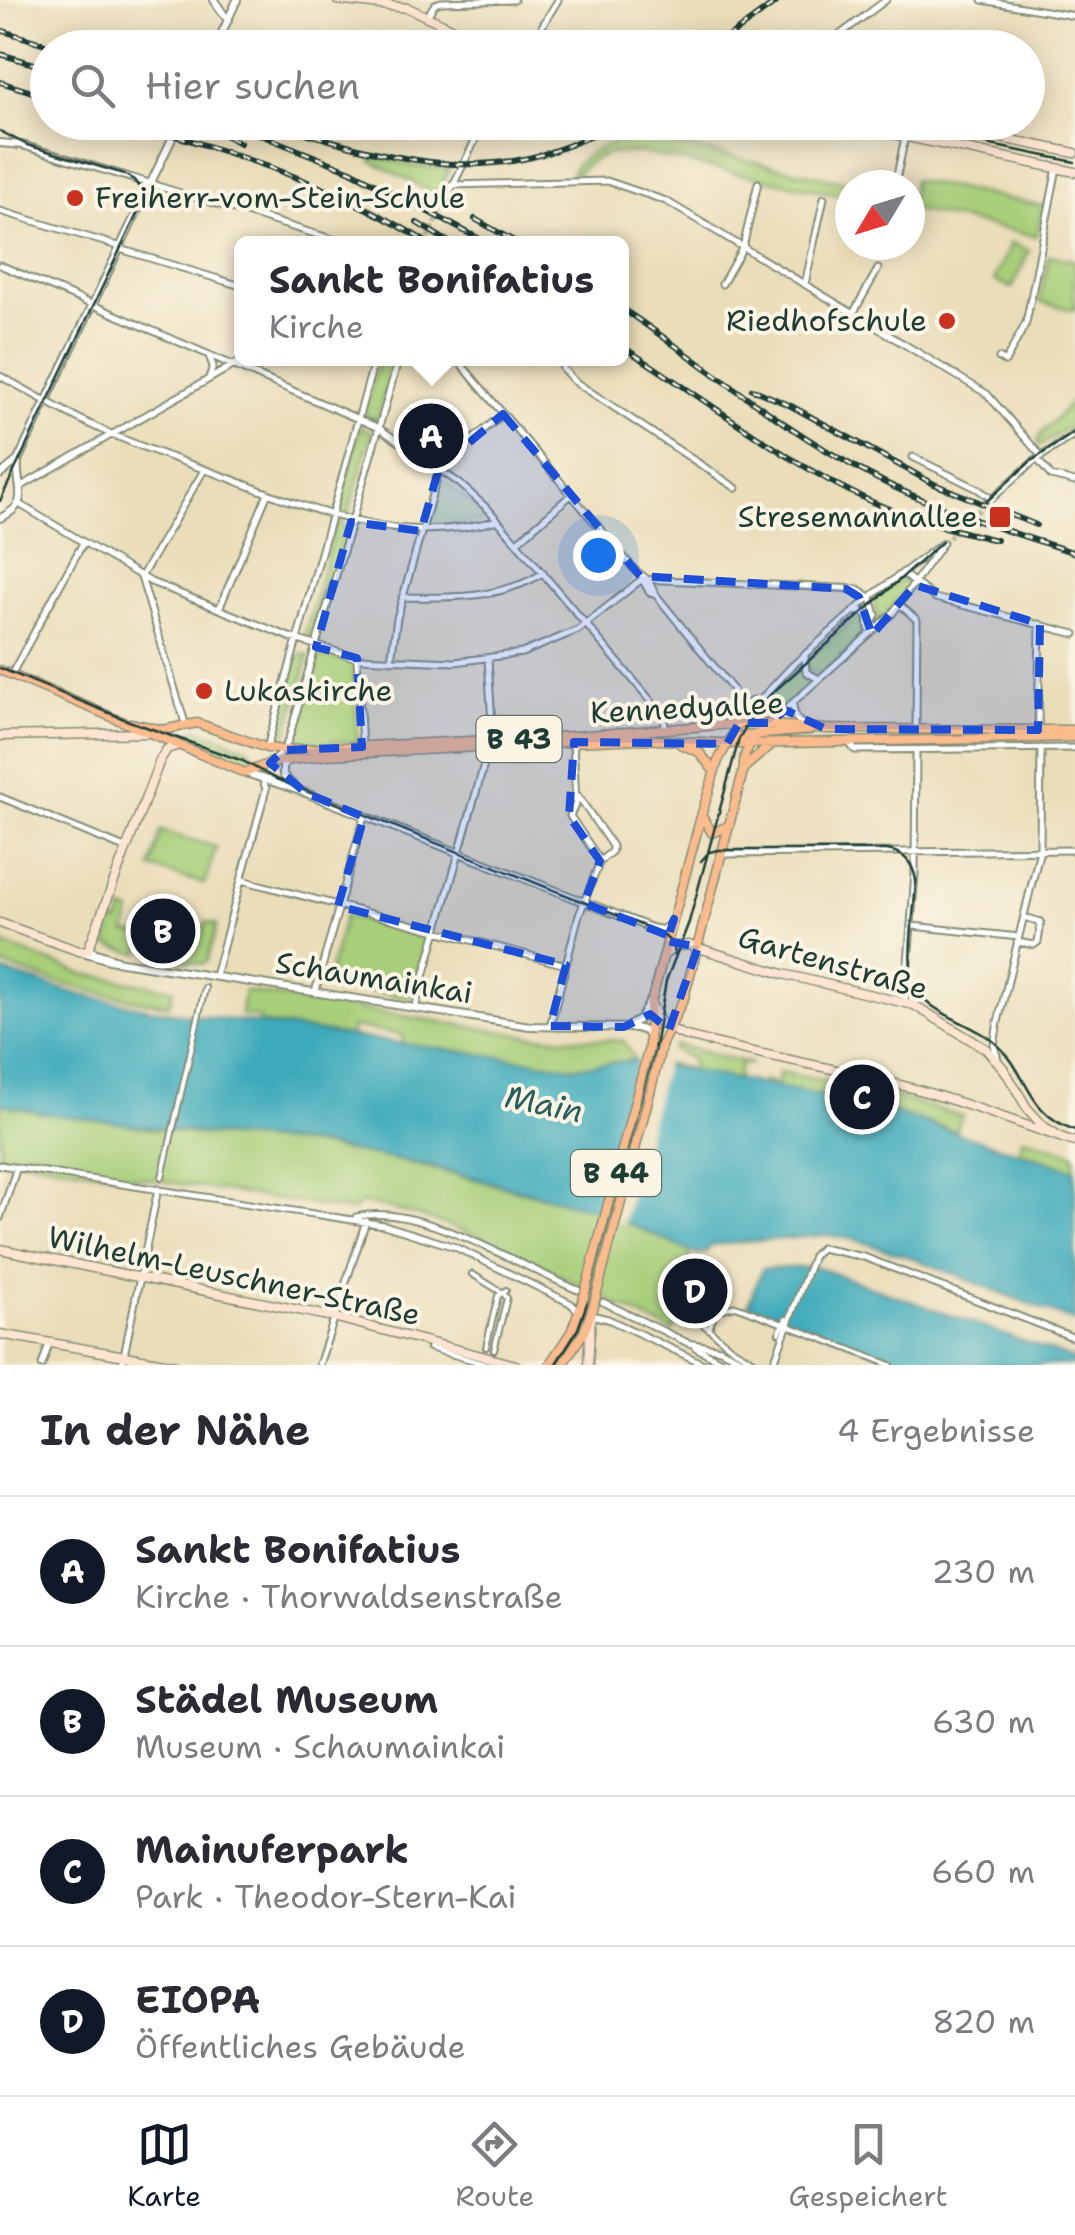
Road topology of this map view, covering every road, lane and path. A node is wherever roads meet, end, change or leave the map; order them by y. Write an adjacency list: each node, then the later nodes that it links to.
1 (214, 0): 12 (street)
2 (237, 0): 12 (street)
3 (337, 0): 10 (main road)
4 (514, 0): 10 (street)
5 (558, 0): 9 (street)
6 (886, 0): 16 (street)
7 (982, 0): 11 (street)
8 (545, 1): 9 (street)
9 (552, 6): 15 (street)
10 (427, 16): 14 (main road)
11 (1075, 16)
12 (228, 20): 13 (street)
13 (223, 30)
14 (457, 30)
15 (539, 30)
16 (846, 30)
17 (171, 140): 28 (street)
18 (475, 140): 29 (street)
19 (905, 140): 25 (street)
20 (921, 140): 24 (main road)
21 (1012, 140): 23 (main road)
22 (4, 142): 28 (street)
23 (1075, 153)
24 (1057, 168): 26 (main road); 44 (street)
25 (899, 170)
26 (1075, 172)
27 (758, 182): 34 (street)
28 (150, 184): 33 (street); 35 (street)
29 (452, 185): 31 (street); 34 (street)
30 (824, 198): 40 (street)
31 (446, 200)
32 (0, 212): 35 (street)
33 (322, 236)
34 (743, 247): 39 (street); 40 (street)
35 (120, 248): 38 (street); 41 (street)
36 (0, 265): 41 (street)
37 (878, 269): 42 (street)
38 (234, 284)
39 (722, 284)
40 (804, 284): 42 (street)
41 (92, 303): 43 (street); 52 (street)
42 (854, 312): 58 (street)
43 (208, 354): 45 (street); 51 (street)
44 (999, 358)
45 (234, 366): 51 (street); 54 (street)
46 (373, 366): 54 (street)
47 (397, 366): 55 (street)
48 (463, 366): 53 (street)
49 (562, 366): 65 (street)
50 (0, 376): 52 (street)
51 (207, 380): 56 (street)
52 (46, 401): 56 (street); 60 (street)
53 (503, 414): 61 (street); 68 (street)
54 (358, 418): 55 (street); 71 (street)
55 (379, 428): 61 (street); 73 (street)
56 (113, 435): 62 (street); 66 (street)
57 (1073, 438): 58 (street)
58 (1039, 457): 59 (street); 64 (street)
59 (912, 458)
60 (18, 460): 63 (street); 66 (street)
61 (439, 468): 72 (street); 74 (street)
62 (204, 469): 67 (street); 79 (street)
63 (0, 475): 66 (street)
64 (1075, 482)
65 (736, 488)
66 (20, 490): 69 (street)
67 (268, 493): 71 (street); 87 (street)
68 (571, 495): 76 (street); 80 (street)
69 (19, 504): 70 (street); 75 (street)
70 (2, 516)
71 (333, 517): 73 (street); 93 (street)
72 (498, 520): 74 (street); 76 (street)
73 (350, 522): 74 (street); 94 (street)
74 (421, 531): 83 (street)
75 (83, 542): 79 (street); 100 (street)
76 (517, 542): 77 (street)
77 (543, 573): 83 (street); 90 (street)
78 (902, 573): 81 (street); 81 (street); 84 (street)
79 (142, 578): 87 (street); 106 (street)
80 (642, 578): 82 (street); 90 (street); 102 (street)
81 (915, 585): 85 (street); 89 (street)
82 (846, 589): 84 (street); 86 (street)
83 (402, 597): 97 (street)
84 (870, 597): 86 (street); 92 (street)
85 (900, 605): 92 (street); 114 (street)
86 (860, 606): 88 (street)
87 (219, 609): 93 (street)
88 (854, 612): 92 (street); 95 (street)
89 (1040, 624): 91 (street); 115 (street)
90 (586, 625): 98 (street); 111 (street)
91 (1075, 634)
92 (866, 636): 101 (street)
93 (297, 640): 94 (street); 128 (street)
94 (316, 647): 96 (street); 132 (street)
95 (806, 654): 101 (street); 103 (street)
96 (357, 658): 97 (street); 129 (street)
97 (391, 660): 98 (street)
98 (488, 660): 124 (street)
99 (0, 670): 100 (main road)
100 (11, 674): 105 (main road)
101 (820, 678): 104 (street)
102 (734, 691)
103 (761, 696): 107 (street); 109 (street)
104 (794, 702): 108 (street); 110 (street)
105 (130, 722): 113 (main road); 117 (main road)
106 (185, 723): 113 (main road); 127 (main road); 128 (main road, B 43)
107 (738, 724): 108 (main road, Kennedyallee / B 43); 109 (main road, Kennedyallee / B 43); 125 (main road, B 44)
108 (770, 724): 110 (main road, Kennedyallee / B 43); 118 (main road, B 44)
109 (705, 726): 111 (main road, Kennedyallee / B 43)
110 (804, 726): 112 (main road, Kennedyallee / B 43)
111 (666, 729): 124 (main road, Kennedyallee / B 43)
112 (826, 729): 114 (main road, Kennedyallee / B 43); 118 (main road, B 43)
113 (163, 730): 117 (main road)
114 (916, 730): 115 (main road, Kennedyallee / B 43)
115 (1038, 730): 116 (main road, Kennedyallee / B 43)
116 (1075, 733): 121 (main road, Kennedyallee / B 43)
117 (146, 734): 119 (main road); 127 (main road)
118 (757, 734): 125 (main road, B 43); 126 (main road, B 44)
119 (0, 736)
120 (671, 740): 122 (main road, Kennedyallee / B 43); 125 (main road, Kennedyallee / B 43); 138 (main road)
121 (848, 740): 123 (main road, Kennedyallee / B 43); 133 (street, Kennedyallee)
122 (573, 742): 124 (main road, Kennedyallee / B 43); 140 (street)
123 (777, 743): 126 (main road, Kennedyallee / B 43); 136 (main road)
124 (491, 744): 129 (main road, Kennedyallee / B 43); 134 (main road, Kennedyallee / B 43); 152 (street)
125 (727, 744): 126 (main road, Kennedyallee / B 43); 138 (main road, B 44)
126 (750, 744): 136 (main road, B 44)
127 (176, 746): 137 (main road); 147 (main road)
128 (262, 746): 132 (main road, B 43); 137 (main road)
129 (362, 747): 132 (main road, Kennedyallee / B 43)
130 (1041, 748): 131 (street, Kennedyallee); 133 (street, Kennedyallee); 149 (street)
131 (1075, 748)
132 (284, 750): 135 (street)
133 (916, 750): 148 (street)
134 (287, 761): 135 (main road, B 43); 141 (street)
135 (270, 763): 137 (main road, B 43)
136 (744, 768): 145 (main road, B 44)
137 (251, 770): 139 (street)
138 (714, 771): 143 (main road, B 44)
139 (263, 780): 141 (street); 155 (street)
140 (576, 792): 154 (street); 154 (street)
141 (306, 794): 144 (street)
142 (0, 798): 147 (street)
143 (702, 813): 145 (main road); 159 (main road, B 44)
144 (364, 817): 152 (street); 157 (street)
145 (730, 824): 146 (main road, B 44)
146 (726, 838): 151 (street); 153 (main road, B 44)
147 (127, 849): 165 (main road)
148 (916, 850): 149 (street); 151 (street); 161 (street)
149 (1040, 850): 150 (street); 158 (street)
150 (1075, 850)
151 (743, 852): 153 (street)
152 (460, 855): 156 (street); 162 (street)
153 (721, 856): 164 (main road, B 44)
154 (600, 861): 156 (street)
155 (242, 880): 157 (street); 168 (street)
156 (584, 904): 159 (street); 167 (street)
157 (338, 906): 162 (street); 170 (street)
158 (1024, 917): 163 (street); 163 (street)
159 (674, 919): 166 (main road, B 44)
160 (0, 923): 165 (main road, Schaumainkai)
161 (912, 926): 163 (street); 172 (street)
162 (438, 933): 167 (street); 173 (street)
163 (1018, 939): 178 (street)
164 (698, 947): 166 (main road, Gartenstraße); 172 (main road, Gartenstraße); 176 (main road, B 44)
165 (84, 950): 168 (street, Schaumainkai)
166 (663, 956): 171 (main road, B 44)
167 (566, 965): 174 (street)
168 (215, 976): 170 (street, Schaumainkai)
169 (205, 988): 185 (street)
170 (315, 992): 173 (street, Schaumainkai)
171 (651, 1000): 175 (street, Schaumainkai); 176 (main road); 177 (main road, B 44)
172 (904, 1002): 178 (main road, Gartenstraße)
173 (415, 1008): 174 (street, Schaumainkai)
174 (550, 1026): 175 (street, Schaumainkai)
175 (624, 1027): 177 (street, Schaumainkai)
176 (669, 1030): 180 (main road); 197 (main road, B 44, bridge)
177 (650, 1043): 199 (main road, B 44, bridge)
178 (1000, 1062): 179 (main road, Gartenstraße)
179 (1028, 1108): 180 (main road); 181 (main road, Gartenstraße)
180 (1000, 1116): 181 (main road)
181 (1062, 1138): 182 (main road)
182 (1075, 1142)
183 (0, 1165): 184 (street)
184 (17, 1168): 186 (street); 188 (street)
185 (162, 1177)
186 (158, 1188): 187 (street); 191 (street)
187 (367, 1217): 195 (street); 199 (street); 201 (street)
188 (0, 1218)
189 (0, 1249): 191 (main road, Wilhelm-Leuschner-Straße)
190 (472, 1274): 196 (street)
191 (140, 1277): 201 (main road, Wilhelm-Leuschner-Straße); 215 (street)
192 (730, 1278): 194 (street)
193 (722, 1280): 194 (street)
194 (726, 1287): 198 (street)
195 (578, 1290)
196 (501, 1292): 202 (street); 204 (street)
197 (598, 1303): 200 (main road, B 44); 210 (street)
198 (719, 1309): 203 (street); 205 (street); 205 (street)
199 (580, 1312): 223 (main road, B 44)
200 (591, 1315): 224 (main road, B 44); 225 (main road); 226 (street)
201 (333, 1317): 219 (street); 222 (main road, Wilhelm-Leuschner-Straße)
202 (492, 1321): 204 (street); 211 (street)
203 (786, 1322): 206 (street); 208 (street); 230 (street); 231 (street)
204 (501, 1323): 213 (street)
205 (708, 1328): 229 (street)
206 (779, 1333)
207 (0, 1334): 209 (main road)
208 (1075, 1338)
209 (50, 1342): 215 (main road); 217 (street)
210 (688, 1343): 216 (street); 228 (street)
211 (486, 1347)
212 (429, 1348): 214 (street, Wilhelm-Leuschner-Straße)
213 (494, 1350)
214 (451, 1353): 220 (street); 221 (street, Wilhelm-Leuschner-Straße)
215 (123, 1360): 218 (main road)
216 (720, 1360): 226 (street); 227 (street)
217 (42, 1365)
218 (176, 1365)
219 (319, 1365)
220 (447, 1365)
221 (488, 1365)
222 (516, 1365)
223 (549, 1365)
224 (562, 1365)
225 (588, 1365)
226 (707, 1365)
227 (728, 1365)
228 (752, 1365)
229 (761, 1365)
230 (773, 1365)
231 (891, 1365)

